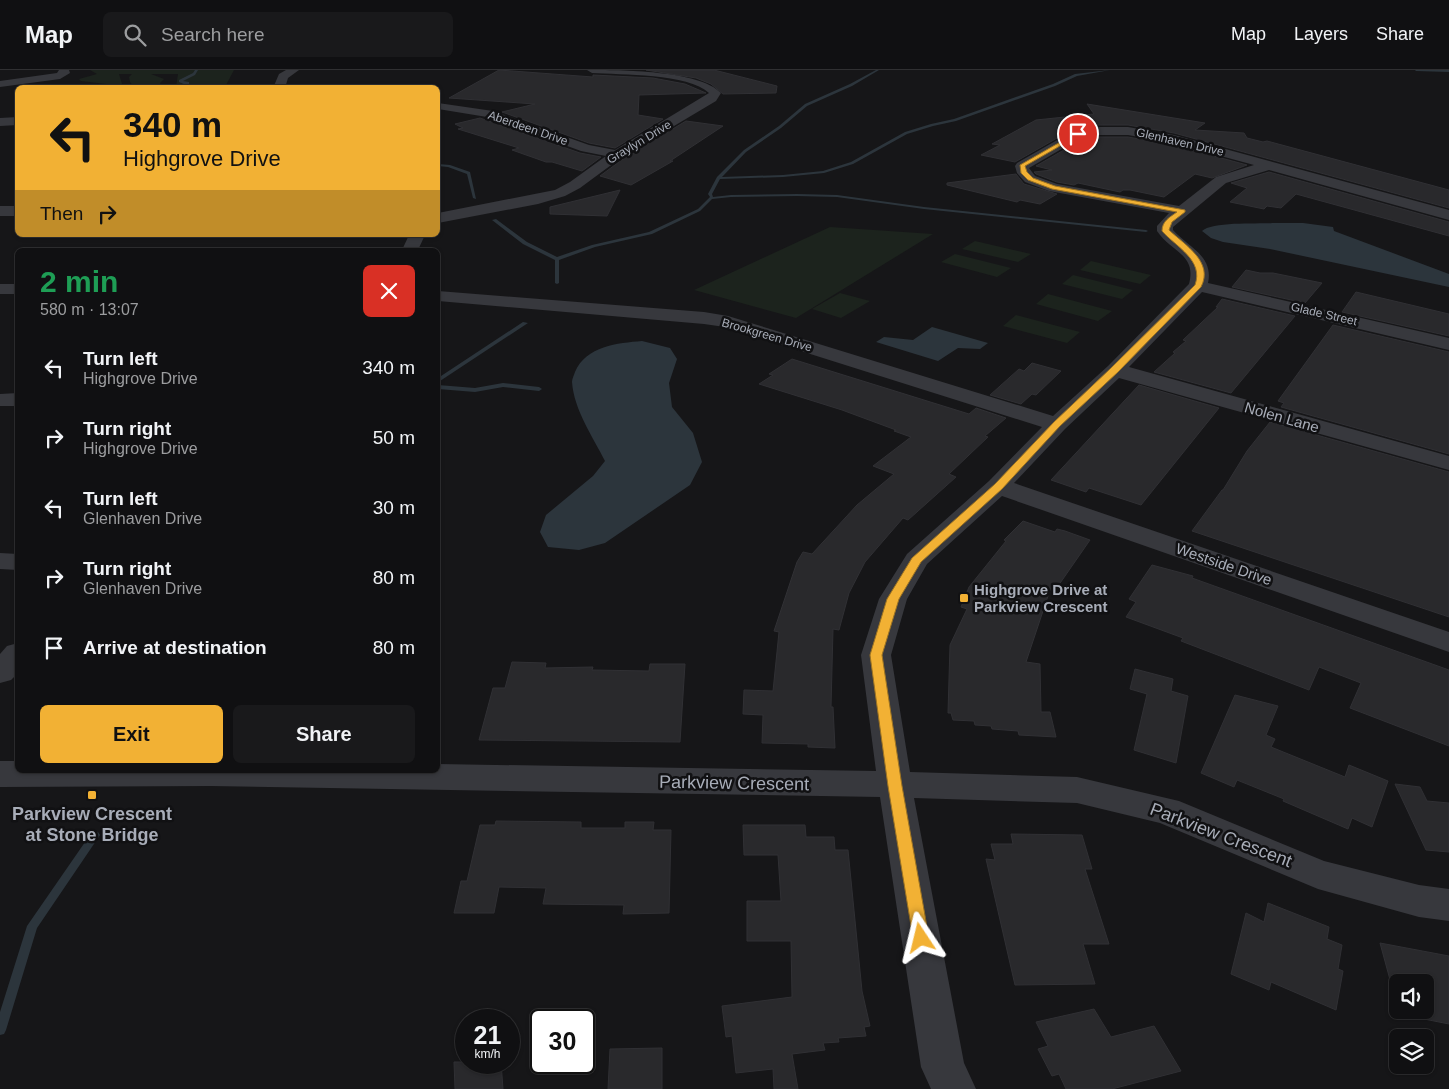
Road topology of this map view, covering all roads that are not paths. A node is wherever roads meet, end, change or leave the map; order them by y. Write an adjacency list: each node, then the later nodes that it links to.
1 (38, 70): 5 (street)
2 (64, 70): 6 (street)
3 (294, 70): 7 (street)
4 (592, 70): 11 (street, Graylyn Drive)
5 (0, 75)
6 (0, 84)
7 (280, 85)
8 (440, 106): 11 (street, Aberdeen Drive)
9 (15, 121): 10 (street)
10 (0, 122)
11 (617, 154): 17 (street, Graylyn Drive)
12 (1270, 165): 15 (street); 15 (street, Glenhaven Drive); 16 (street, Glenhaven Drive)
13 (0, 211): 14 (street)
14 (15, 211)
15 (1182, 211): 18 (street)
16 (1449, 215)
17 (440, 218)
18 (1198, 286): 22 (street, Glade Street); 23 (street)
19 (0, 289): 20 (street)
20 (15, 289)
21 (440, 296): 26 (street, Brookgreen Drive)
22 (1449, 344)
23 (1114, 370): 26 (street); 27 (street, Nolen Lane)
24 (15, 399): 25 (street)
25 (0, 400)
26 (1057, 424): 28 (street)
27 (1449, 463)
28 (998, 486): 31 (street, Westside Drive); 35 (street)
29 (0, 561): 30 (street)
30 (15, 562)
31 (1449, 642)
32 (15, 656): 33 (street)
33 (0, 673)
34 (0, 774): 35 (street, Parkview Crescent)
35 (895, 786): 36 (street, Parkview Crescent); 37 (street)
36 (1449, 905)
37 (954, 1089)

